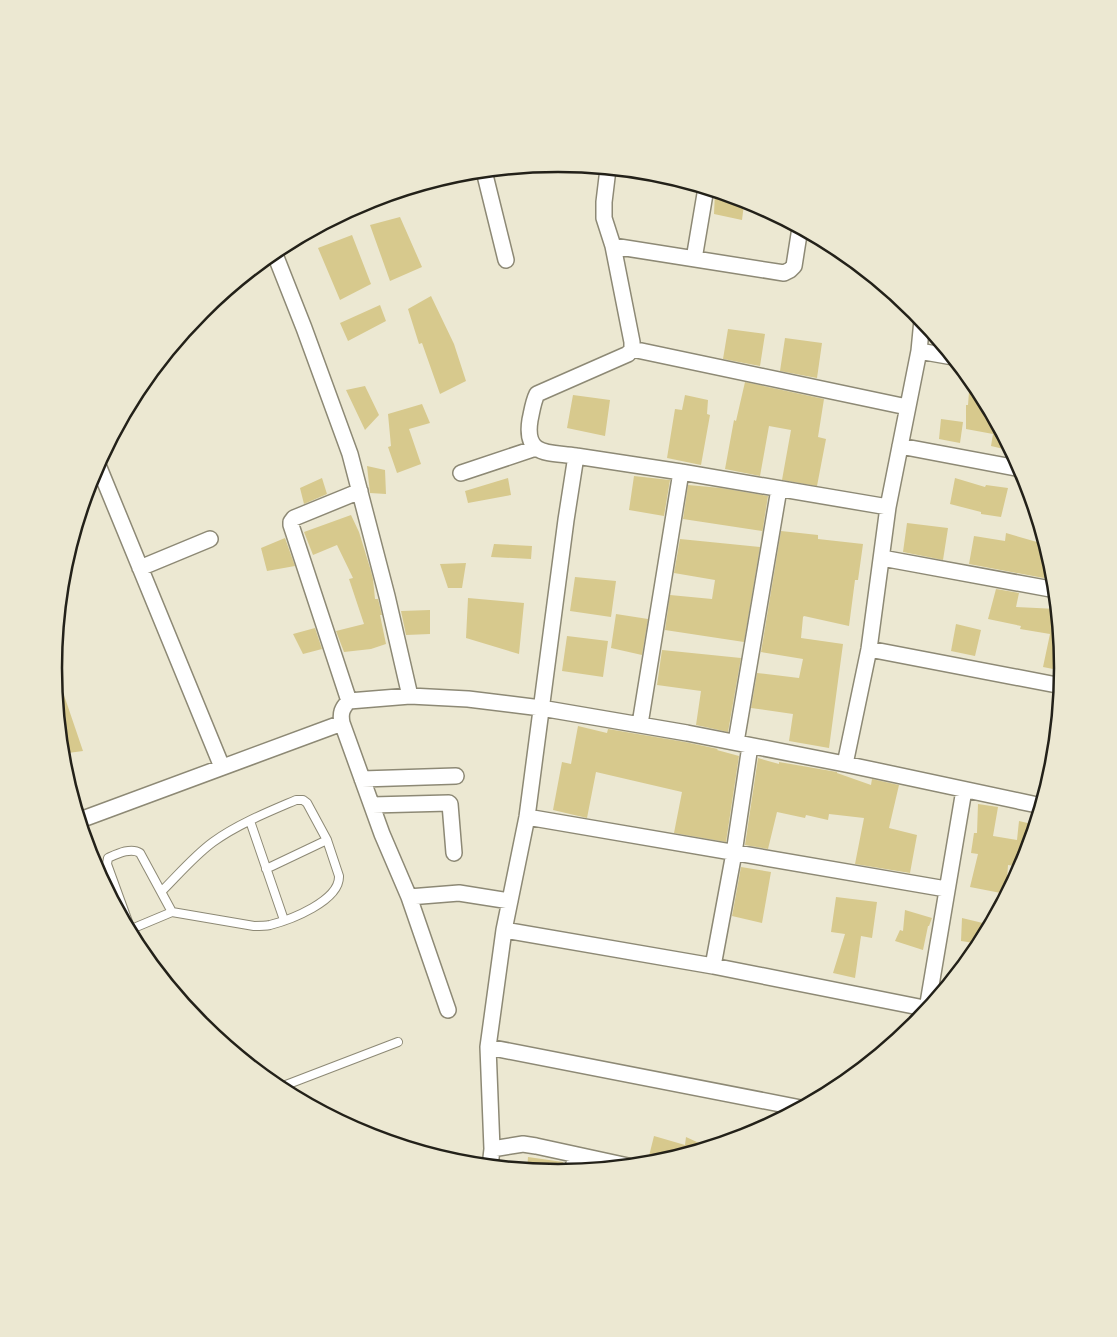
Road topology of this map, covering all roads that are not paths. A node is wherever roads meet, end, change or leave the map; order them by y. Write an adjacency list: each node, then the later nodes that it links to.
1 (607, 176): 5 (street)
2 (486, 178): 8 (street)
3 (705, 195): 6 (street)
4 (799, 235): 6 (street)
5 (613, 246): 6 (street); 10 (street)
6 (694, 259)
7 (277, 260): 22 (street)
8 (506, 260)
9 (921, 331): 11 (street)
10 (632, 349): 13 (street); 15 (street)
11 (919, 351): 12 (street); 13 (street)
12 (942, 355)
13 (907, 407): 14 (street)
14 (900, 446): 17 (street); 23 (street)
15 (536, 448): 16 (street); 19 (street)
16 (576, 456): 18 (street); 32 (street)
17 (1011, 467)
18 (681, 472): 21 (street); 34 (street)
19 (461, 473)
20 (102, 475): 26 (street)
21 (779, 489): 23 (street); 35 (street)
22 (360, 491): 30 (street); 31 (street)
23 (888, 507): 25 (street)
24 (210, 539): 26 (street)
25 (882, 558): 27 (street); 28 (street)
26 (140, 568): 37 (street)
27 (1048, 588)
28 (869, 649): 29 (street); 36 (street)
29 (1054, 684)
30 (410, 696): 31 (street); 32 (street)
31 (349, 700): 33 (street)
32 (541, 708): 34 (street); 43 (street)
33 (342, 723): 37 (street); 39 (street)
34 (640, 724): 35 (street)
35 (743, 744): 36 (street); 48 (street)
36 (845, 764): 40 (street)
37 (222, 767): 44 (street)
38 (456, 776): 39 (street)
39 (362, 779): 41 (street)
40 (964, 790): 42 (street); 50 (street)
41 (372, 805): 47 (street); 53 (street)
42 (1036, 805)
43 (527, 817): 48 (street); 54 (street)
44 (86, 818)
45 (250, 821): 46 (lane); 49 (lane); 51 (lane)
46 (327, 840): 49 (lane); 56 (lane)
47 (454, 853)
48 (734, 853): 50 (street); 59 (street)
49 (266, 869): 56 (lane)
50 (946, 889): 60 (street)
51 (162, 891): 52 (lane); 55 (lane)
52 (118, 895)
53 (409, 897): 54 (street); 62 (street)
54 (510, 901): 58 (street)
55 (172, 912): 56 (lane); 57 (lane)
56 (284, 920)
57 (136, 927)
58 (504, 930): 59 (street); 64 (street)
59 (713, 966): 61 (street)
60 (930, 997)
61 (920, 1007)
62 (448, 1010)
63 (398, 1042): 65 (lane)
64 (488, 1047): 66 (street); 67 (street)
65 (288, 1084)
66 (791, 1106)
67 (492, 1149): 68 (street); 69 (street)
68 (576, 1155): 70 (street); 71 (street)
69 (491, 1159)
70 (607, 1162)
71 (574, 1164)

